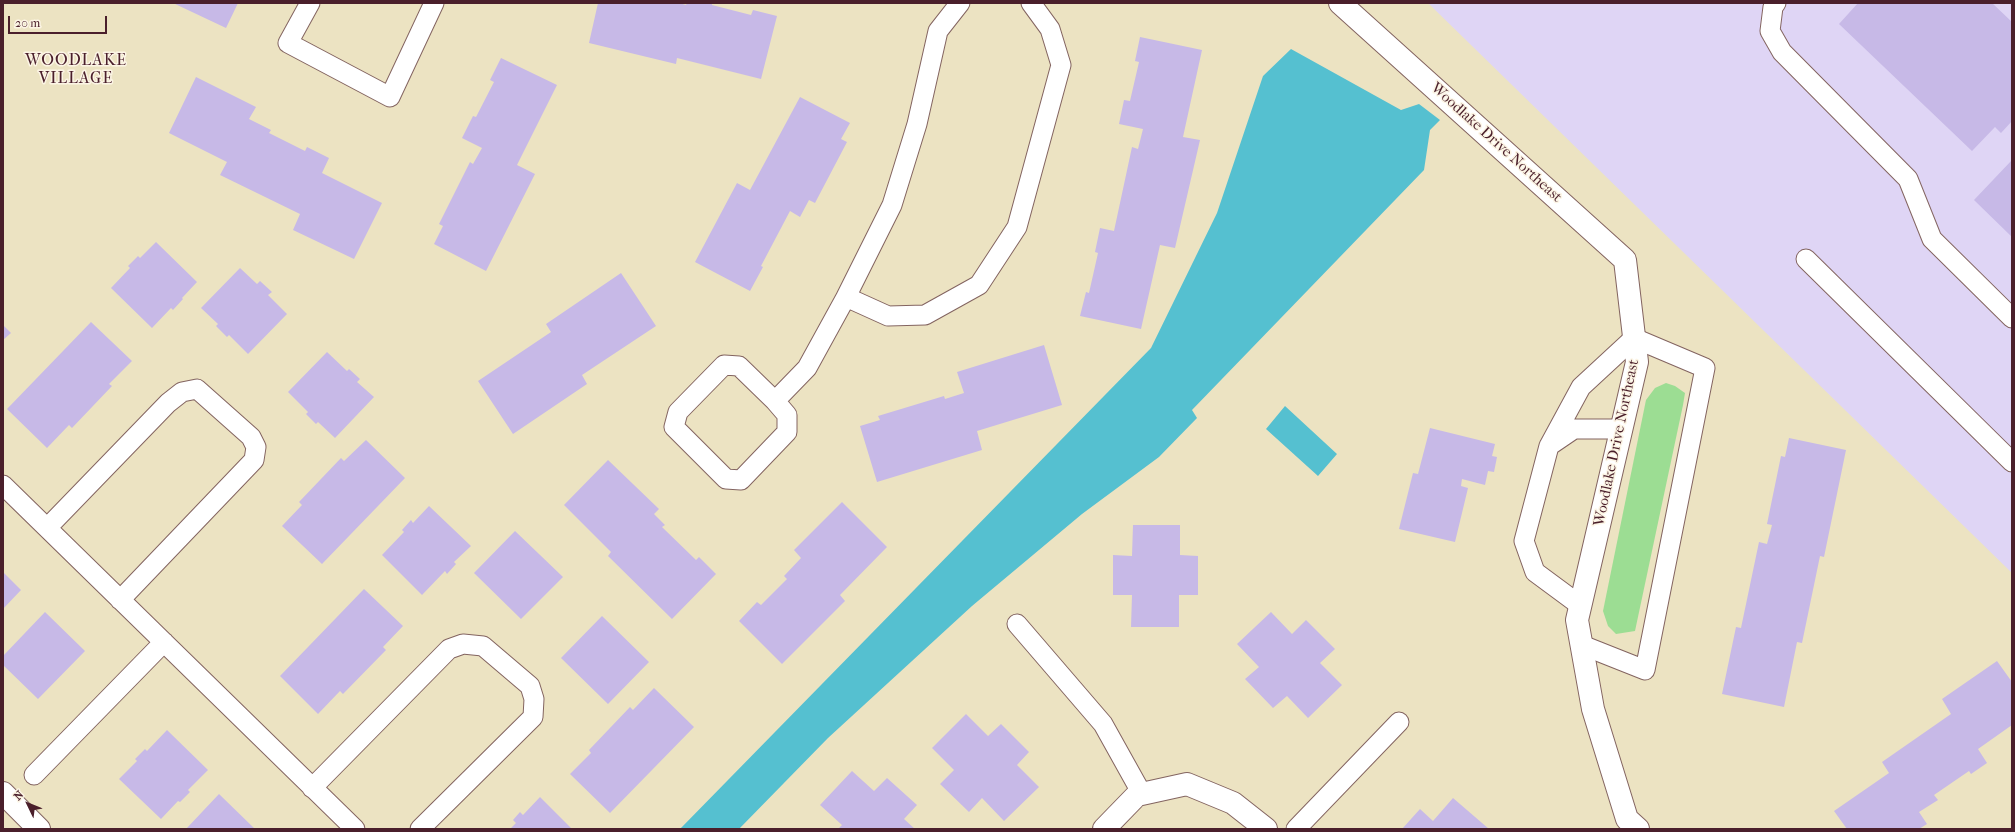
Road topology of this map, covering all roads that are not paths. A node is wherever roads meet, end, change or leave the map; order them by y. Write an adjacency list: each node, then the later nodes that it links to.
1 (310, 3): 2 (lane)
2 (434, 3)
3 (960, 3): 8 (lane)
4 (1031, 3): 8 (lane)
5 (1340, 3): 10 (street, Woodlake Drive Northeast)
6 (1776, 3): 9 (lane)
7 (1806, 259): 14 (lane)
8 (846, 297): 11 (lane)
9 (2012, 318)
10 (1634, 338): 12 (street, Woodlake Drive Northeast); 13 (lane); 21 (lane)
11 (774, 401): 11 (lane)
12 (1622, 429): 13 (lane); 18 (street, Woodlake Drive Northeast)
13 (1549, 446): 18 (lane)
14 (2012, 462)
15 (3, 485): 16 (lane)
16 (47, 528): 17 (lane); 17 (lane)
17 (120, 600): 20 (lane)
18 (1581, 606): 21 (street, Woodlake Drive Northeast)
19 (1017, 624): 26 (lane)
20 (164, 642): 23 (lane); 24 (lane)
21 (1582, 645): 33 (street, Woodlake Drive Northeast)
22 (1399, 722): 32 (lane)
23 (34, 775)
24 (312, 788): 28 (lane); 29 (lane)
25 (3, 794): 27 (street)
26 (1142, 794): 30 (street); 31 (street)
27 (39, 829)
28 (355, 829)
29 (420, 829)
30 (1104, 829)
31 (1266, 829)
32 (1296, 829)
33 (1638, 829)

